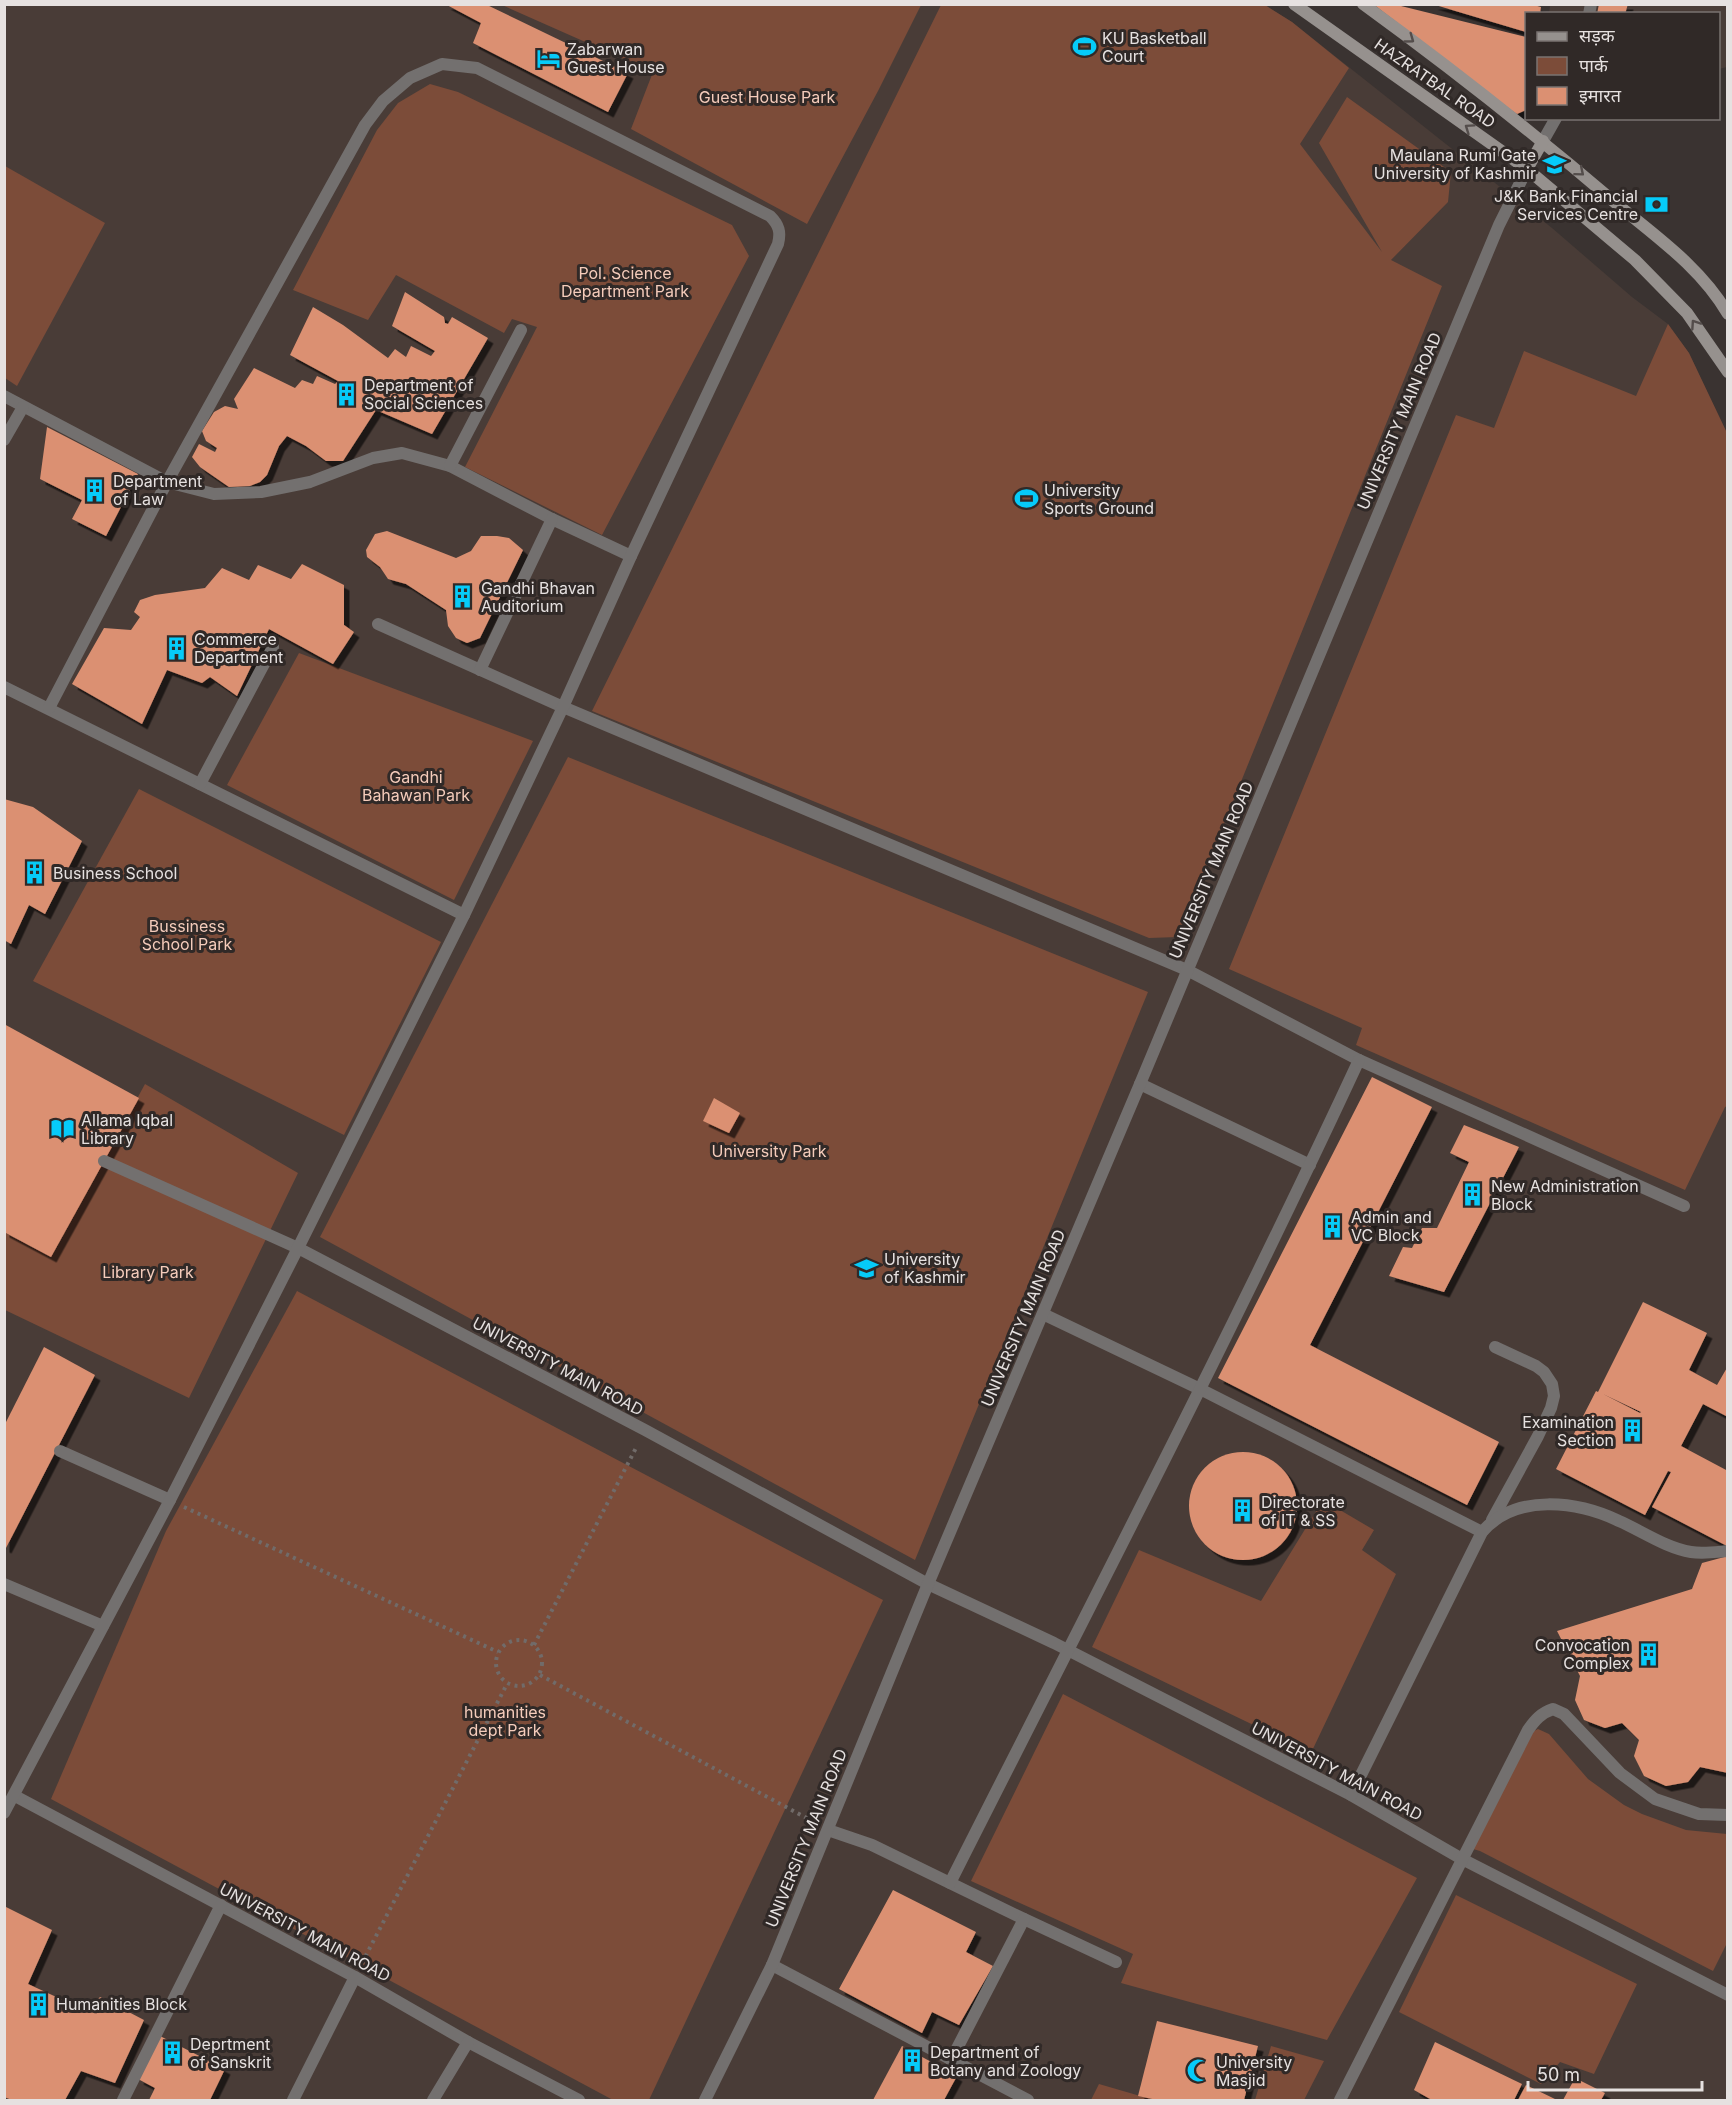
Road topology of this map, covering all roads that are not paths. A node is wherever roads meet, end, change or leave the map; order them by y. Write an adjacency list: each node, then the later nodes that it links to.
1 (1294, 4): 5 (main road, HAZRATBAL ROAD, one-way to 1)
2 (1363, 4): 4 (main road, HAZRATBAL ROAD, one-way to 4)
3 (1555, 120): 4 (street)
4 (1543, 141): 5 (main road); 6 (main road, HAZRATBAL ROAD, one-way to 6)
5 (1527, 169): 8 (main road, HAZRATBAL ROAD, one-way to 5); 24 (street, UNIVERSITY MAIN ROAD)
6 (1728, 314)
7 (521, 330): 12 (street)
8 (1728, 372)
9 (4, 396): 10 (street)
10 (23, 407): 11 (street); 13 (street)
11 (4, 440)
12 (450, 466): 13 (street); 14 (street)
13 (167, 482): 15 (street); 21 (street)
14 (552, 519): 15 (street); 18 (street)
15 (630, 556): 20 (street)
16 (378, 624): 18 (street)
17 (273, 647): 22 (street)
18 (480, 670): 20 (street)
19 (4, 687): 21 (street)
20 (563, 707): 23 (street); 24 (street)
21 (50, 708): 22 (street)
22 (200, 784): 23 (street)
23 (464, 915): 30 (street)
24 (1187, 970): 25 (street); 26 (street, UNIVERSITY MAIN ROAD)
25 (1359, 1060): 28 (street); 29 (street)
26 (1140, 1084): 28 (street); 31 (street, UNIVERSITY MAIN ROAD)
27 (104, 1161): 30 (street, UNIVERSITY MAIN ROAD)
28 (1310, 1165): 33 (street)
29 (1684, 1206)
30 (298, 1248): 35 (street); 40 (street, UNIVERSITY MAIN ROAD)
31 (1043, 1314): 33 (street); 40 (street, UNIVERSITY MAIN ROAD)
32 (1495, 1347): 36 (street)
33 (1200, 1389): 37 (street); 42 (street)
34 (60, 1451): 35 (street)
35 (170, 1500): 41 (street)
36 (1492, 1521): 37 (street); 38 (street)
37 (1482, 1532): 43 (street)
38 (1728, 1551)
39 (4, 1584): 41 (street)
40 (928, 1584): 42 (street, UNIVERSITY MAIN ROAD); 47 (street, UNIVERSITY MAIN ROAD)
41 (103, 1626): 44 (street)
42 (1067, 1650): 43 (street, UNIVERSITY MAIN ROAD); 49 (street)
43 (1351, 1795): 48 (street, UNIVERSITY MAIN ROAD)
44 (15, 1796): 45 (street); 50 (street, UNIVERSITY MAIN ROAD)
45 (5, 1811)
46 (1728, 1815): 48 (street)
47 (828, 1830): 49 (street); 53 (street, UNIVERSITY MAIN ROAD)
48 (1462, 1859): 55 (street, UNIVERSITY MAIN ROAD); 64 (street)
49 (950, 1883): 51 (street)
50 (221, 1905): 54 (street, UNIVERSITY MAIN ROAD); 58 (street)
51 (1024, 1919): 52 (street); 57 (street)
52 (1116, 1962)
53 (772, 1965): 57 (street); 62 (street, UNIVERSITY MAIN ROAD)
54 (355, 1977): 56 (street, UNIVERSITY MAIN ROAD); 59 (street)
55 (1727, 1993)
56 (468, 2042): 60 (street); 61 (street, UNIVERSITY MAIN ROAD)
57 (951, 2060): 63 (street)
58 (123, 2100)
59 (293, 2100)
60 (433, 2100)
61 (579, 2100)
62 (705, 2100)
63 (1028, 2100)
64 (1340, 2100)

